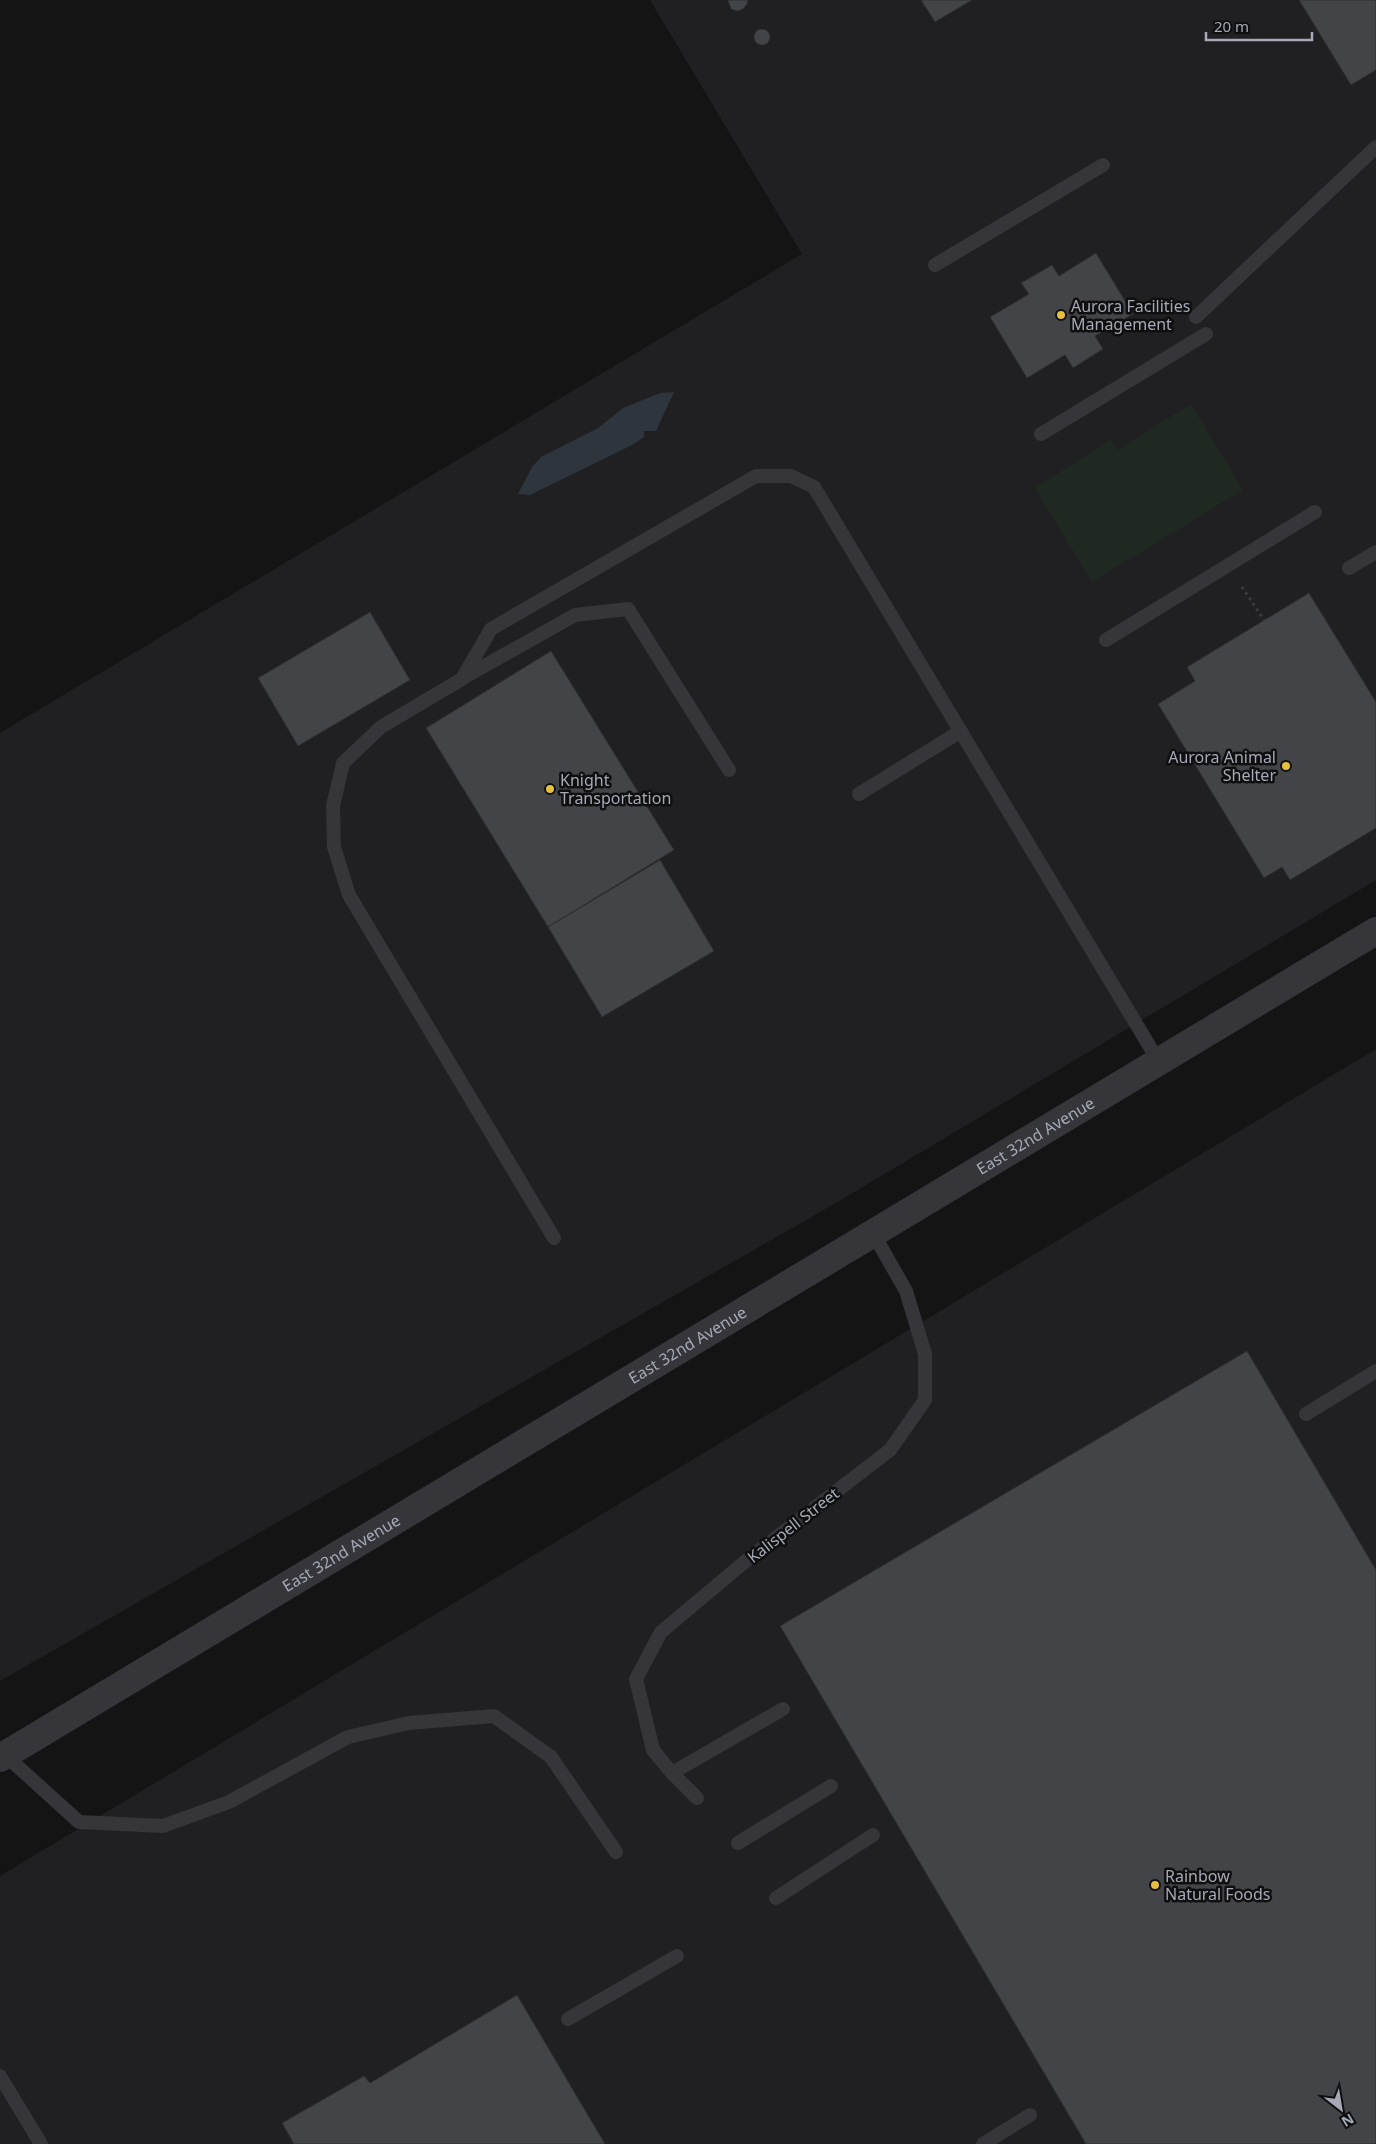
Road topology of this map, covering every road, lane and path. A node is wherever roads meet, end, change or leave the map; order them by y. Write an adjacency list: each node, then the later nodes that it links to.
1 (1376, 147): 4 (lane)
2 (1103, 165): 3 (lane)
3 (935, 265)
4 (1196, 318)
5 (1206, 334): 6 (lane)
6 (1041, 434)
7 (1315, 512): 9 (lane)
8 (1376, 552): 10 (lane)
9 (1228, 565): 11 (path); 12 (lane)
10 (1349, 568)
11 (1264, 620)
12 (1106, 640)
13 (462, 678): 14 (lane); 15 (lane); 20 (lane)
14 (961, 731): 16 (lane); 18 (lane)
15 (729, 770)
16 (859, 794)
17 (1376, 932): 18 (street, East 32nd Avenue)
18 (1159, 1062): 19 (street, East 32nd Avenue)
19 (873, 1233): 24 (street, East 32nd Avenue); 25 (lane, Kalispell Street)
20 (554, 1238)
21 (1376, 1371): 22 (lane)
22 (1306, 1414)
23 (783, 1709): 25 (lane)
24 (2, 1756): 30 (lane)
25 (672, 1773): 27 (lane, Kalispell Street)
26 (831, 1786): 29 (lane)
27 (697, 1798)
28 (873, 1835): 31 (lane)
29 (738, 1843)
30 (616, 1852)
31 (776, 1898)
32 (677, 1956): 33 (lane)
33 (568, 2019)
34 (0, 2076): 36 (lane)
35 (1030, 2115): 37 (lane)
36 (41, 2144)
37 (983, 2144)

